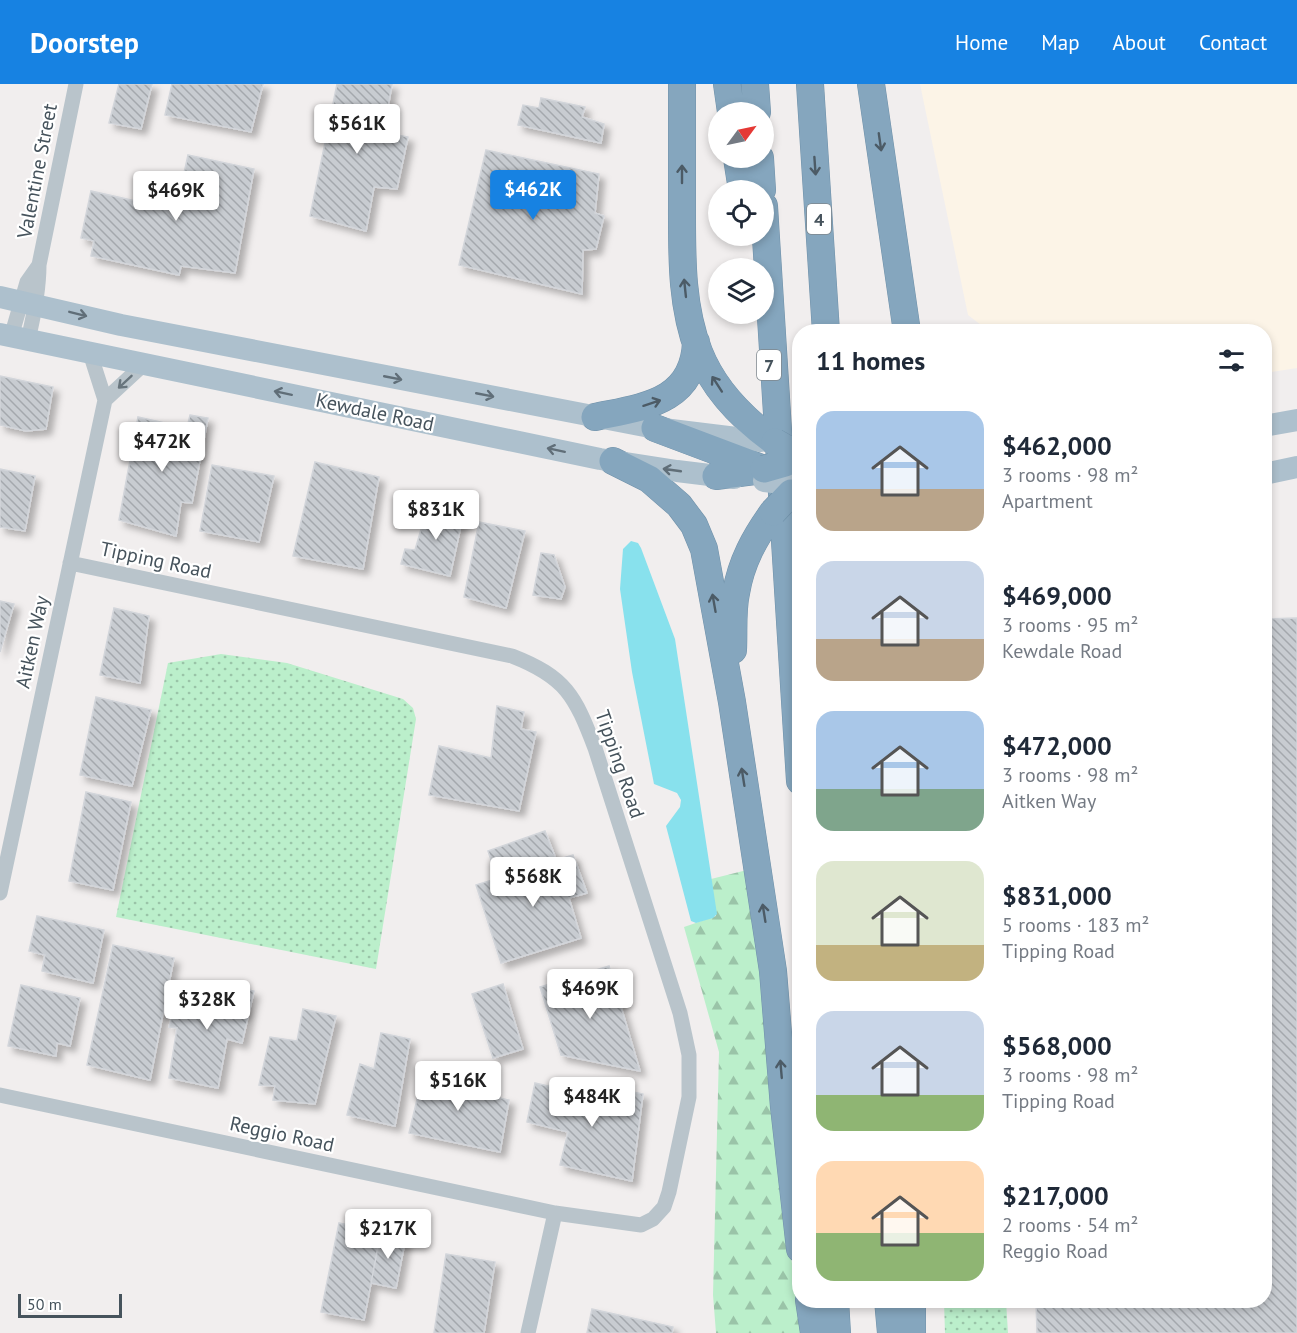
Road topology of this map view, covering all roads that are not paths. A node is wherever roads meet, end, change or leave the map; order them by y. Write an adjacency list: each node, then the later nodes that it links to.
1 (76, 84): 11 (street, Valentine Street)
2 (681, 84): 17 (highway, one-way to 2)
3 (727, 84): 7 (highway)
4 (756, 84): 8 (highway)
5 (810, 84): 13 (highway, 4, one-way to 13)
6 (871, 84): 10 (highway, one-way to 10)
7 (730, 102)
8 (757, 102)
9 (765, 246): 25 (highway)
10 (899, 289): 14 (highway); 15 (highway)
11 (19, 301): 16 (street, Valentine Street); 21 (main road, Kewdale Road, one-way to 21)
12 (762, 324): 25 (highway, 7)
13 (825, 324)
14 (891, 324)
15 (906, 324)
16 (13, 337): 18 (main road, Kewdale Road)
17 (696, 342): 21 (highway, one-way to 17); 25 (highway, one-way to 17)
18 (90, 353): 19 (main road, Kewdale Road); 20 (street, Aitken Way)
19 (144, 364): 20 (street, one-way to 20); 26 (main road, Kewdale Road, one-way to 19)
20 (105, 400): 32 (street, Aitken Way)
21 (595, 417): 24 (main road, Kewdale Road)
22 (1297, 420): 23 (main road)
23 (1272, 425)
24 (656, 428): 25 (highway)
25 (772, 451): 29 (highway); 30 (highway, bridge); 33 (highway)
26 (613, 461): 29 (main road, Kewdale Road, one-way to 26); 34 (highway, one-way to 26)
27 (1297, 467): 28 (main road)
28 (1272, 472)
29 (716, 476)
30 (792, 478)
31 (792, 492): 34 (highway, bridge)
32 (70, 563): 35 (street, Aitken Way); 38 (street, Tipping Road)
33 (792, 687)
34 (732, 702): 37 (highway, one-way to 34)
35 (0, 893)
36 (0, 1095): 38 (street, Reggio Road)
37 (792, 1178)
38 (555, 1213): 43 (street)
39 (810, 1308): 44 (highway)
40 (835, 1308): 45 (highway)
41 (889, 1308): 46 (highway)
42 (912, 1308): 47 (highway)
43 (528, 1333)
44 (814, 1333)
45 (837, 1333)
46 (891, 1333)
47 (912, 1333)

